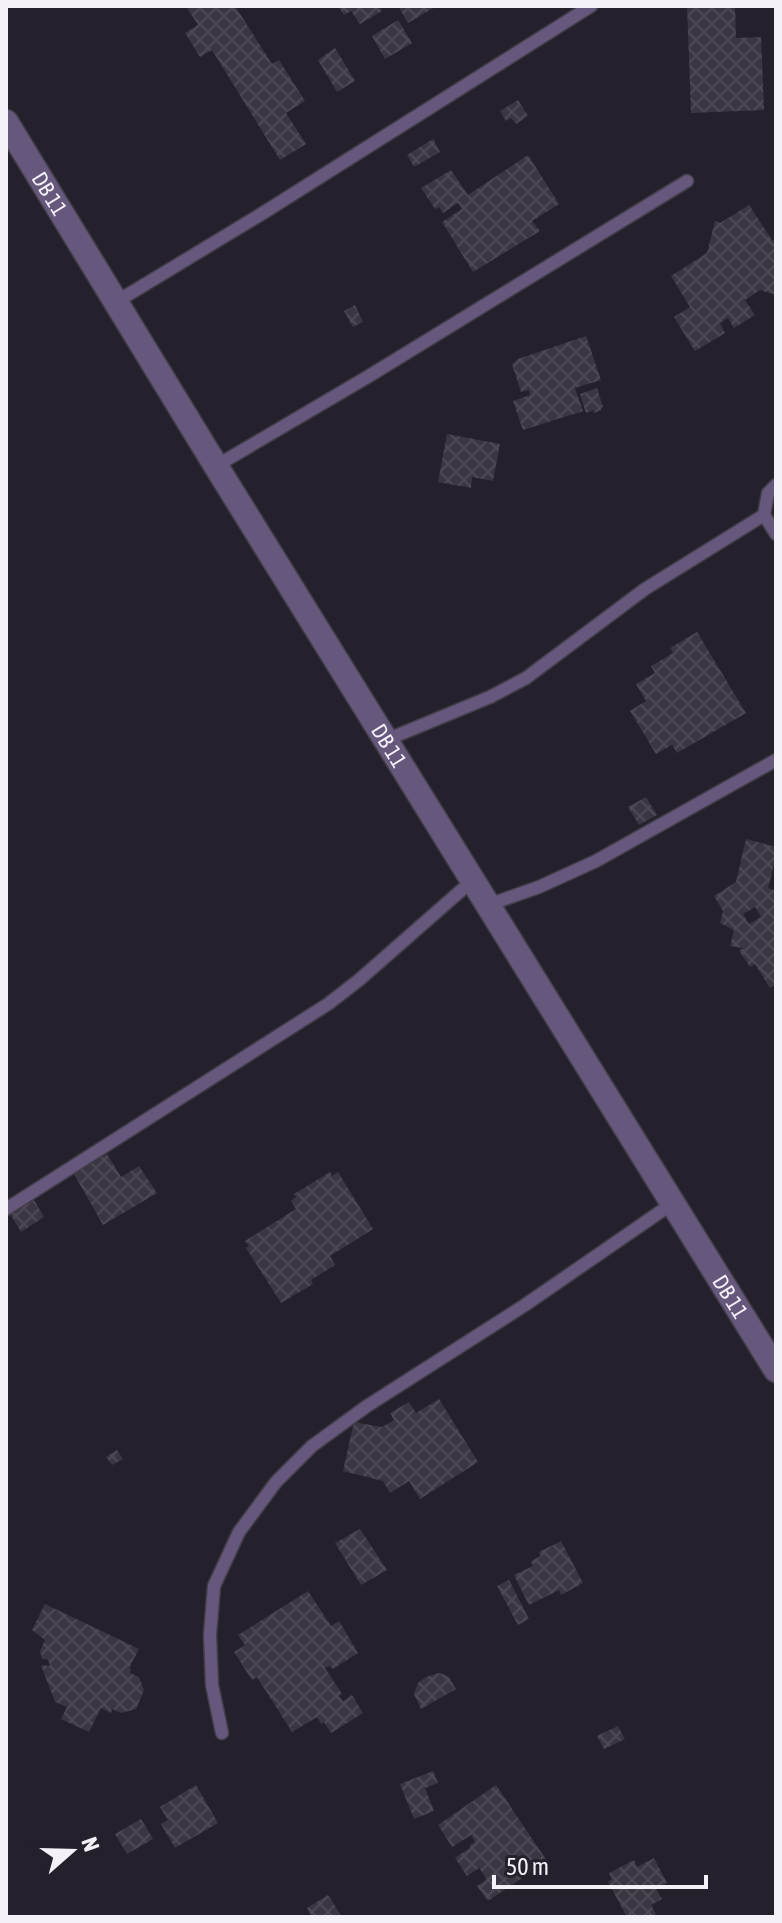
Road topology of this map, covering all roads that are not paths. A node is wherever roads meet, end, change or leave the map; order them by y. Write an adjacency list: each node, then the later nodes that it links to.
1 (591, 6): 4 (lane)
2 (6, 122): 4 (street, DB 11)
3 (687, 181): 5 (lane)
4 (116, 302): 5 (street, DB 11)
5 (216, 466): 9 (street, DB 11)
6 (776, 485): 7 (lane)
7 (764, 515): 8 (lane); 9 (lane)
8 (776, 534)
9 (386, 740): 11 (street, DB 11)
10 (776, 760): 12 (lane)
11 (473, 880): 12 (street, DB 11); 14 (lane)
12 (488, 905): 13 (street, DB 11)
13 (673, 1203): 15 (street, DB 11); 16 (lane)
14 (6, 1209)
15 (776, 1370)
16 (222, 1733)

